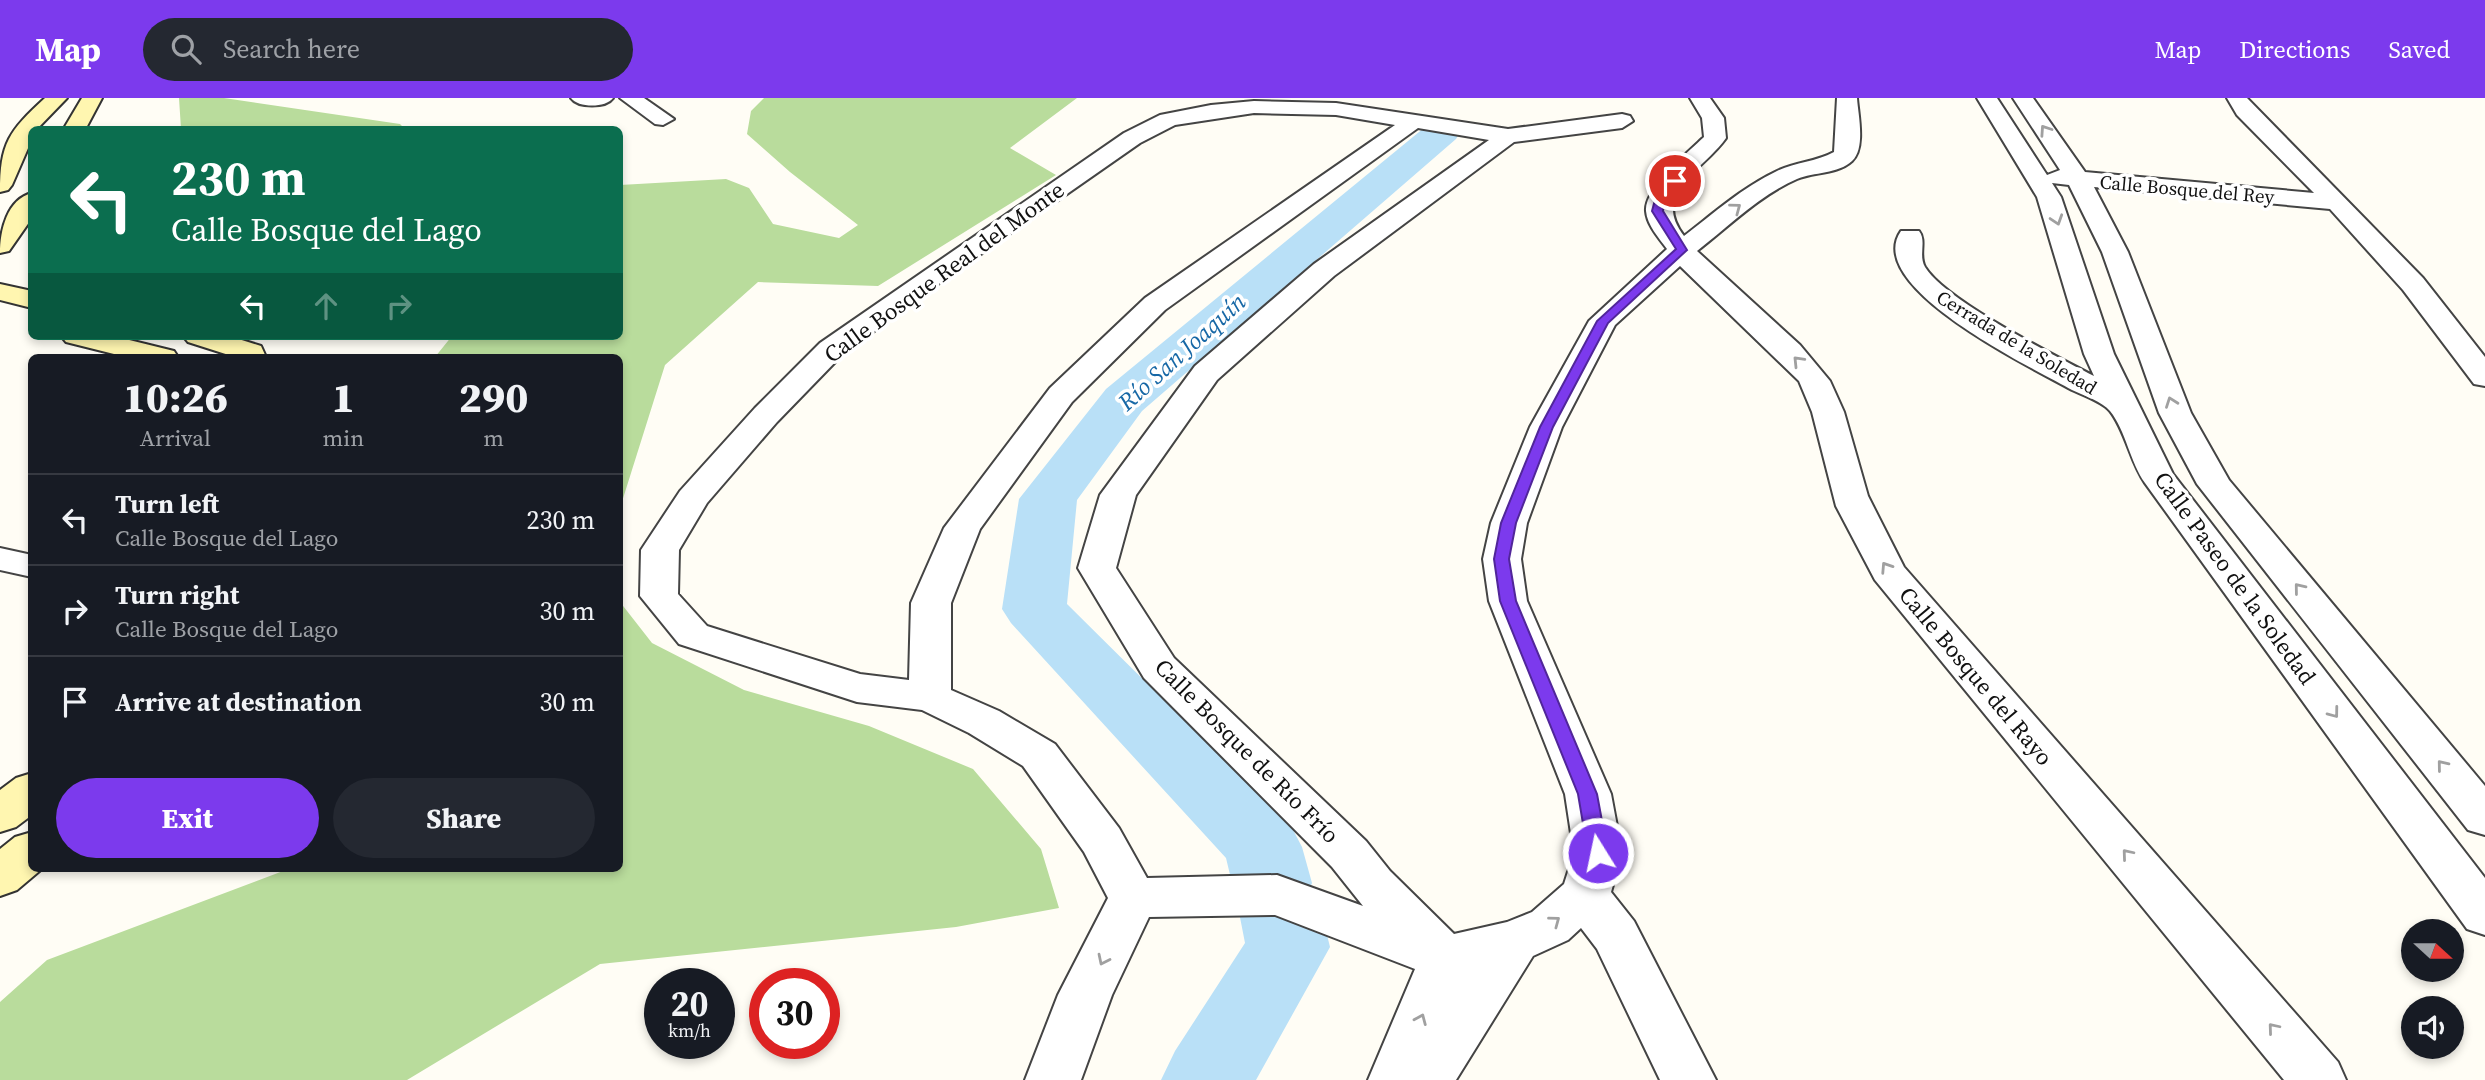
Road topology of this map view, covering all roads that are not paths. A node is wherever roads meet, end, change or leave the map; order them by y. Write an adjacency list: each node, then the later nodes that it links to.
1 (57, 98): 18 (main road)
2 (93, 98): 14 (main road)
3 (581, 98): 4 (street)
4 (603, 98)
5 (630, 98): 11 (street)
6 (1700, 98): 23 (street, Calle Bosque del Rayo)
7 (1847, 98): 23 (street, one-way to 7)
8 (1987, 98): 16 (street, Calle Paseo de la Soledad)
9 (2023, 98): 17 (street, Calle Paseo de la Soledad, one-way to 9)
10 (2238, 98): 19 (street)
11 (663, 119)
12 (1416, 120): 15 (street, Calle Bosque Real del Monte); 36 (street); 36 (street, Calle Bosque Real del Monte)
13 (1622, 121): 15 (street, Calle Bosque de Río Frío)
14 (76, 126)
15 (1507, 136): 46 (street, Calle Bosque de Río Frío)
16 (2037, 175): 17 (street, Calle Bosque del Rey); 33 (street, Calle Paseo de la Soledad, one-way to 33)
17 (2078, 179): 19 (street, Calle Bosque del Rey); 39 (street, Calle Paseo de la Soledad, one-way to 17)
18 (2, 180)
19 (2337, 202): 32 (street)
20 (28, 206): 22 (main road)
21 (1910, 236): 33 (street, Cerrada de la Soledad)
22 (0, 245)
23 (1682, 250): 42 (street); 51 (street, Calle Bosque del Rayo, one-way to 23)
24 (0, 292): 25 (main road)
25 (28, 299)
26 (0, 318): 27 (main road)
27 (28, 325)
28 (93, 340): 30 (main road)
29 (211, 340): 31 (main road)
30 (151, 354)
31 (250, 354)
32 (2485, 377)
33 (2121, 403): 44 (street, Calle Paseo de la Soledad, one-way to 44)
34 (0, 559): 35 (street)
35 (28, 565)
36 (930, 697): 43 (street, Calle Bosque Real del Monte)
37 (28, 793): 38 (main road)
38 (0, 815)
39 (2485, 818)
40 (28, 853): 41 (main road)
41 (0, 877)
42 (1585, 895): 45 (street, one-way to 42); 50 (street)
43 (1133, 898): 46 (street); 47 (street, one-way to 47)
44 (2485, 915)
45 (1515, 942): 46 (street); 49 (street)
46 (1445, 958): 48 (street, one-way to 46)
47 (1052, 1080)
48 (1396, 1080)
49 (1425, 1080)
50 (1688, 1080)
51 (2318, 1080)

